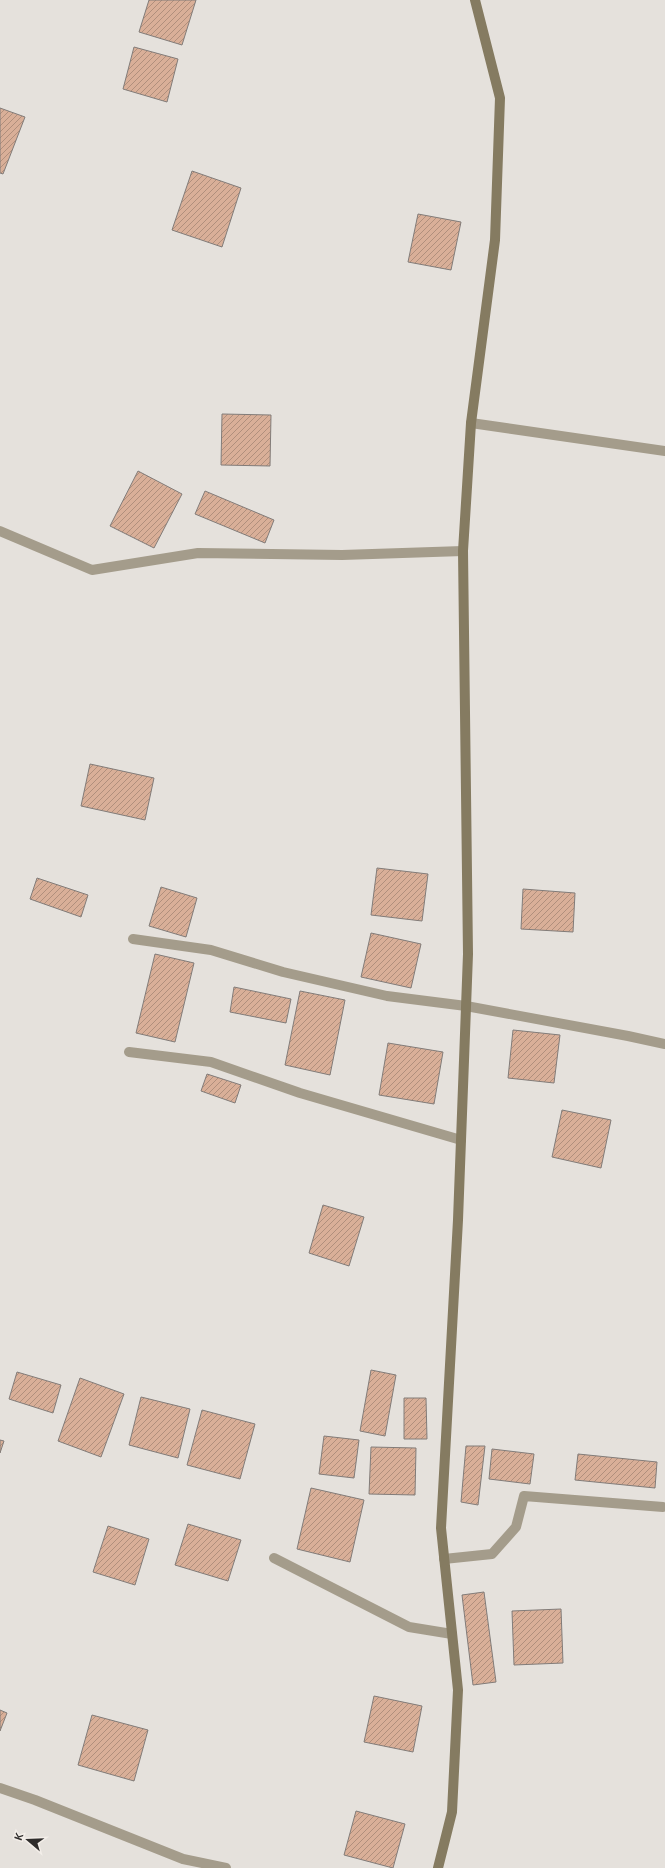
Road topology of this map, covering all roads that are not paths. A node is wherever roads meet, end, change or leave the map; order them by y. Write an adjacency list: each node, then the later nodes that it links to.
1 (475, 0): 2 (street)
2 (471, 423): 3 (street); 5 (street)
3 (665, 451)
4 (0, 531): 5 (street)
5 (463, 551): 7 (street)
6 (133, 939): 7 (street)
7 (466, 1006): 8 (street); 10 (street)
8 (665, 1044)
9 (129, 1052): 10 (street)
10 (461, 1140): 13 (street)
11 (663, 1507): 13 (street)
12 (274, 1558): 14 (street)
13 (444, 1559): 14 (street)
14 (452, 1634): 17 (street)
15 (0, 1788): 16 (street)
16 (226, 1868)
17 (438, 1868)

